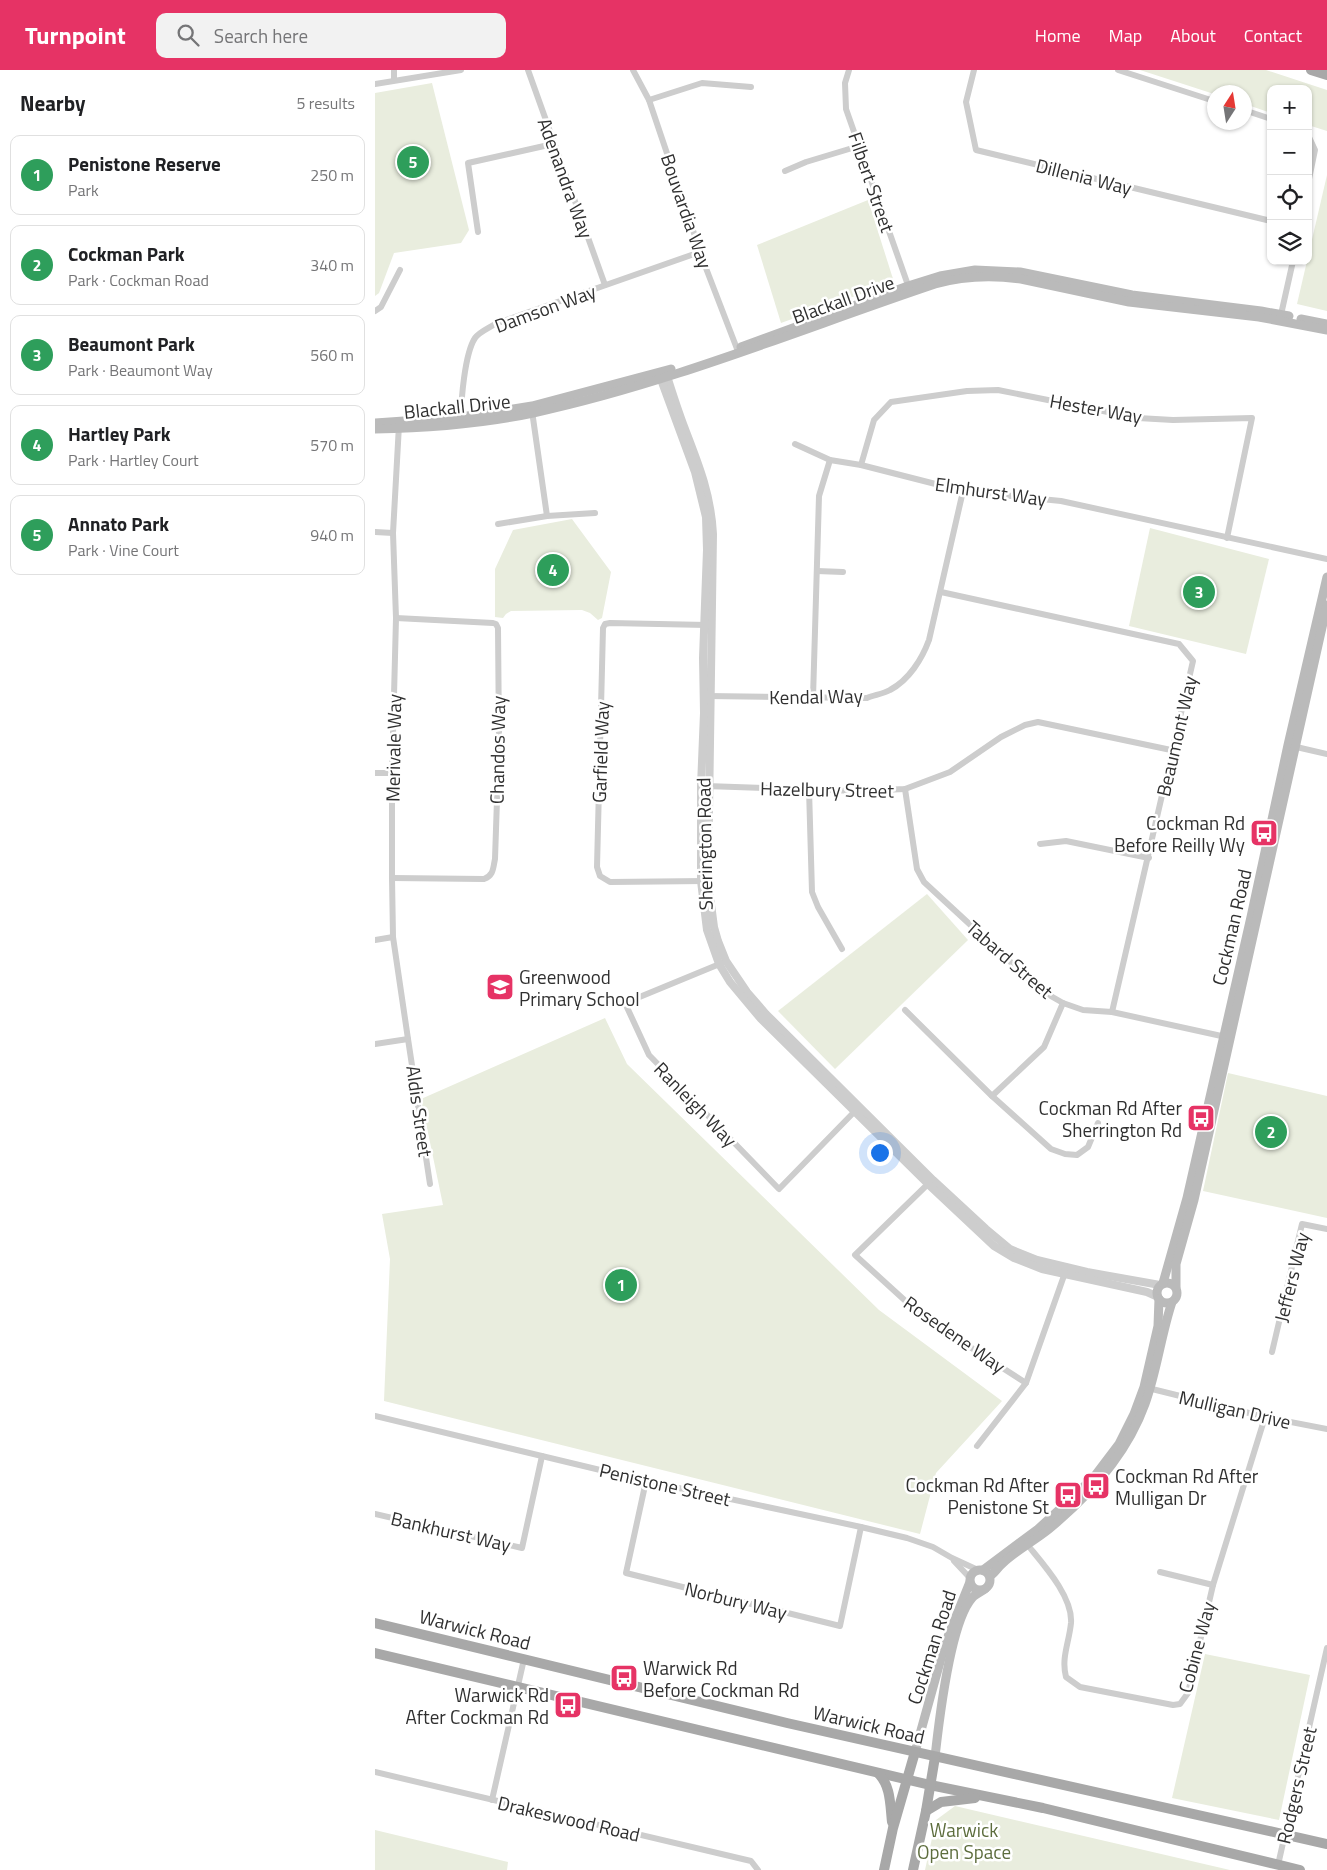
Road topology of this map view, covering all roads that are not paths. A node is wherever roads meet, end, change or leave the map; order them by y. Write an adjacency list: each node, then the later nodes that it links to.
1 (394, 70): 10 (street)
2 (461, 70): 10 (street)
3 (528, 70): 17 (street, Adenandra Way)
4 (633, 70): 14 (street, Bouvardia Way)
5 (849, 70): 19 (street, Filbert Street)
6 (974, 70): 22 (street, Dillenia Way)
7 (1117, 70): 13 (street)
8 (1311, 70): 9 (main road)
9 (1327, 75)
10 (394, 80): 11 (street)
11 (375, 84)
12 (751, 87): 14 (street)
13 (1207, 98)
14 (649, 100): 24 (street, Bouvardia Way)
15 (1252, 112): 16 (street)
16 (1267, 118)
17 (553, 144): 23 (street); 27 (street, Adenandra Way)
18 (1312, 144): 20 (street)
19 (859, 146): 21 (street); 28 (street, Filbert Street)
20 (1312, 165)
21 (785, 171)
22 (1267, 220)
23 (478, 232)
24 (700, 252): 27 (street, Damson Way); 33 (street, Bouvardia Way)
25 (1292, 265): 30 (street)
26 (400, 270): 29 (street)
27 (605, 285): 36 (street, Damson Way)
28 (909, 289): 30 (main road, Blackall Drive); 33 (main road, Blackall Drive)
29 (375, 311)
30 (1281, 317): 31 (main road, Blackall Drive); 32 (main road, Blackall Drive)
31 (1327, 324)
32 (1327, 330)
33 (738, 351): 34 (main road, Blackall Drive)
34 (663, 375): 35 (main road, Blackall Drive); 57 (street, Sherington Road)
35 (532, 410): 36 (main road, Blackall Drive); 45 (street)
36 (461, 420): 38 (main road, Blackall Drive)
37 (375, 423): 38 (main road, Blackall Drive)
38 (399, 425): 39 (main road, Blackall Drive); 48 (street, Merivale Way)
39 (375, 429)
40 (795, 444): 41 (street)
41 (830, 460): 42 (street, Elmhurst Way); 51 (street)
42 (861, 465): 43 (street, Elmhurst Way); 49 (street, Hester Way)
43 (963, 491): 49 (street, Elmhurst Way); 54 (street, Kendal Way)
44 (595, 513): 45 (street)
45 (547, 516): 46 (street)
46 (498, 524)
47 (375, 532): 48 (street)
48 (393, 533): 56 (street, Merivale Way)
49 (1227, 538): 50 (street, Elmhurst Way)
50 (1327, 559)
51 (817, 571): 52 (street); 59 (street)
52 (843, 572)
53 (1327, 577): 60 (main road, Cockman Road)
54 (941, 592): 59 (street, Kendal Way); 61 (street, Beaumont Way)
55 (1327, 605): 60 (main road, Cockman Road)
56 (396, 618): 64 (street, Merivale Way); 70 (street, Chandos Way)
57 (708, 625): 58 (street, Sherington Road); 71 (street, Garfield Way)
58 (708, 696): 59 (street, Kendal Way); 65 (street, Sherington Road)
59 (813, 698)
60 (1291, 746): 62 (street); 79 (main road, Cockman Road)
61 (1171, 750): 67 (street, Hazelbury Street); 69 (street, Beaumont Way)
62 (1327, 754)
63 (375, 773): 64 (street)
64 (391, 773): 70 (street, Merivale Way)
65 (705, 786): 66 (street, Hazelbury Street); 71 (street, Sherington Road)
66 (809, 789): 67 (street, Hazelbury Street); 74 (street)
67 (905, 790): 76 (street, Tabard Street)
68 (1040, 844): 69 (street)
69 (1149, 858): 78 (street, Beaumont Way)
70 (392, 878): 72 (street, Merivale Way)
71 (705, 881): 75 (street, Sherington Road)
72 (393, 937): 73 (street); 80 (street, Merivale Way)
73 (375, 940)
74 (842, 949)
75 (722, 962): 83 (street, Sherington Road); 83 (street, Ranleigh Way)
76 (1063, 1003): 78 (street, Tabard Street); 82 (street)
77 (905, 1010): 82 (street)
78 (1112, 1012): 79 (street, Tabard Street)
79 (1226, 1037): 89 (main road, Cockman Road); 90 (main road, Cockman Road)
80 (408, 1039): 81 (street); 86 (street, Aldis Street)
81 (375, 1044)
82 (993, 1096): 84 (street)
83 (857, 1108): 85 (street, Sherington Road)
84 (1098, 1123)
85 (930, 1182): 88 (street, Sherington Road); 94 (street, Rosedene Way)
86 (430, 1184)
87 (1327, 1228): 93 (street, Jeffers Way)
88 (1066, 1271): 89 (street, Sherington Road); 91 (street, Sherington Road); 94 (street)
89 (1162, 1284): 90 (main road); 91 (main road)
90 (1176, 1287): 92 (main road)
91 (1158, 1298): 92 (main road); 95 (main road)
92 (1172, 1302): 95 (main road)
93 (1273, 1352)
94 (1026, 1383): 99 (street)
95 (1147, 1388): 97 (street, Mulligan Drive); 104 (main road)
96 (375, 1416): 100 (street, Penistone Street)
97 (1265, 1417): 98 (street, Mulligan Drive); 109 (street, Cobine Way)
98 (1327, 1429)
99 (977, 1446)
100 (542, 1456): 101 (street, Penistone Street); 102 (street, Bankhurst Way)
101 (646, 1481): 103 (street, Penistone Street); 103 (street, Norbury Way)
102 (375, 1514)
103 (861, 1527): 105 (street, Penistone Street)
104 (1025, 1542): 106 (main road); 109 (street, Cobine Way)
105 (952, 1558): 106 (street, Penistone Street); 108 (street, Penistone Street)
106 (984, 1572): 108 (main road); 110 (main road)
107 (1160, 1572): 109 (street)
108 (970, 1580): 110 (main road); 116 (main road, Cockman Road)
109 (1213, 1585)
110 (985, 1589): 117 (main road, Cockman Road)
111 (375, 1623): 114 (main road, Warwick Road)
112 (1327, 1648): 126 (street, Rodgers Street)
113 (375, 1653): 115 (main road)
114 (524, 1659): 115 (street); 116 (main road, Warwick Road)
115 (518, 1688): 119 (main road); 123 (street)
116 (915, 1752): 117 (main road, Warwick Road); 120 (main road)
117 (935, 1757): 121 (main road); 126 (main road, Warwick Road)
118 (375, 1772): 123 (street, Drakeswood Road)
119 (878, 1773): 120 (main road); 125 (main road)
120 (906, 1780): 121 (main road); 125 (main road)
121 (930, 1785): 122 (main road); 124 (main road)
122 (980, 1797): 124 (main road); 128 (main road)
123 (492, 1800): 129 (street, Drakeswood Road)
124 (926, 1810): 131 (main road)
125 (893, 1828): 130 (main road)
126 (1285, 1834): 127 (main road, Warwick Road); 128 (street, Rodgers Street)
127 (1327, 1844)
128 (1277, 1865): 132 (main road)
129 (758, 1870)
130 (884, 1870)
131 (913, 1870)
132 (1300, 1870)

